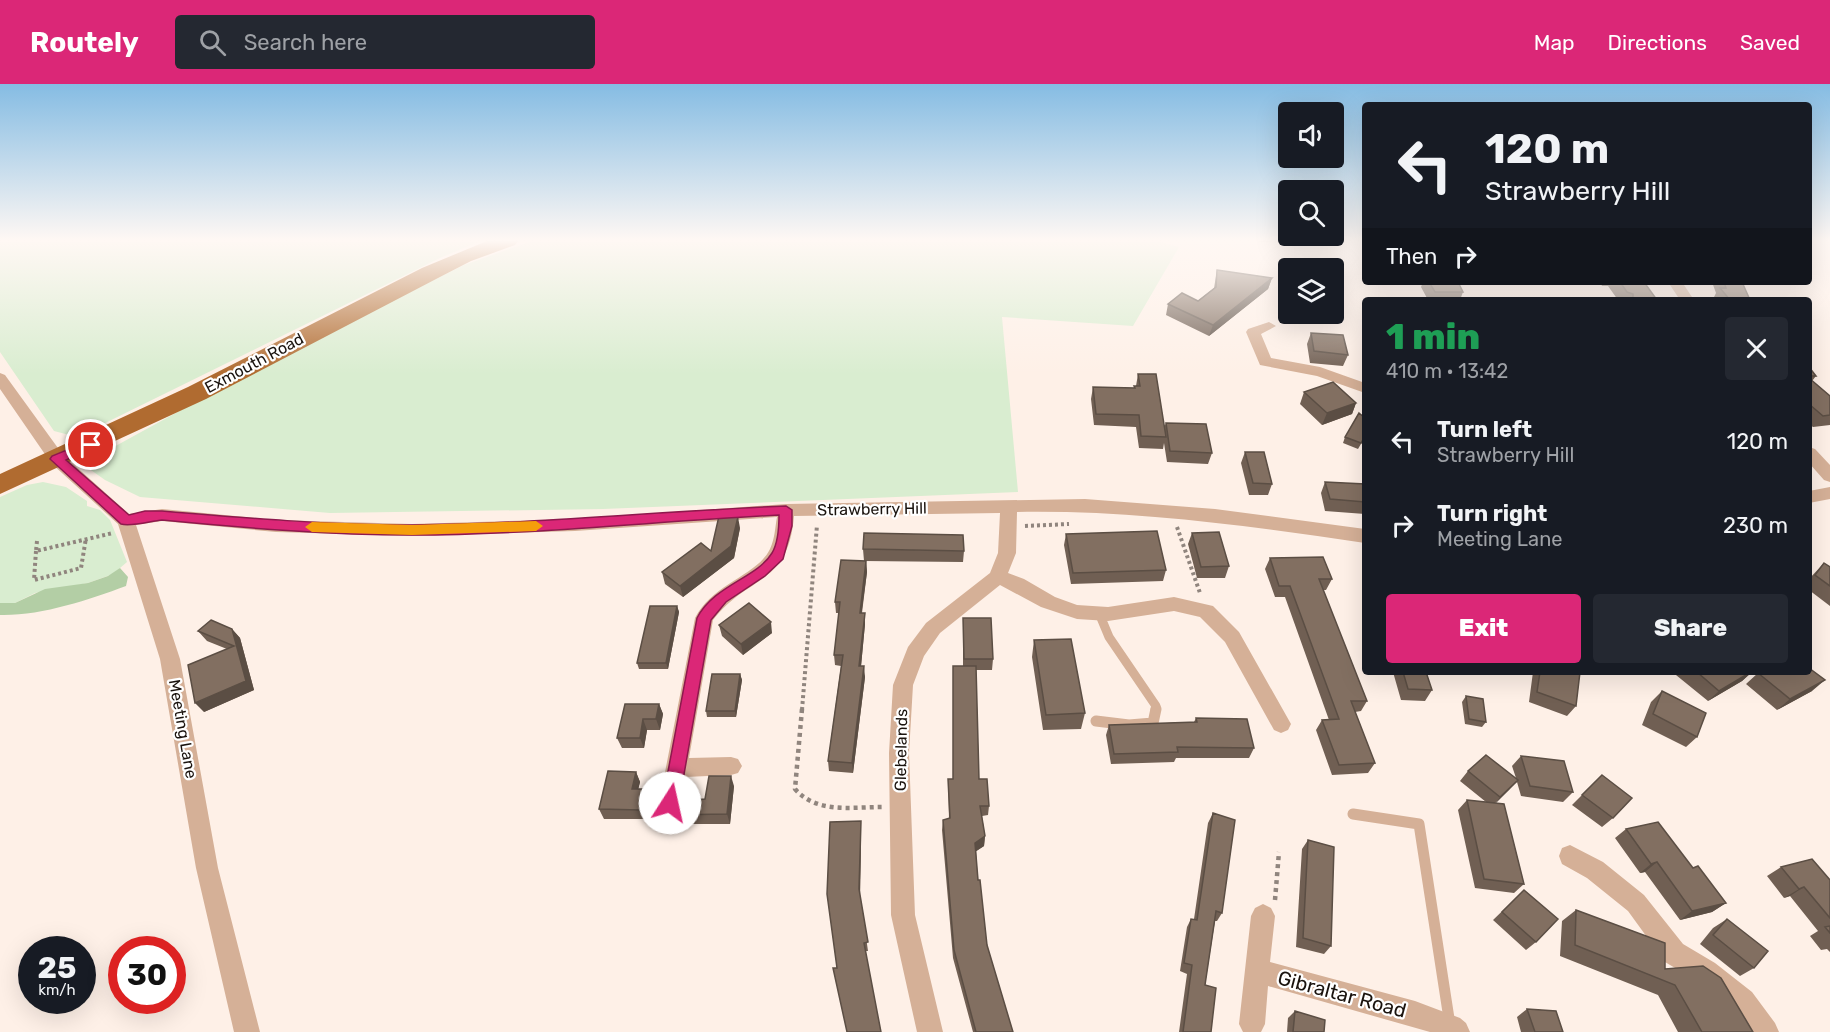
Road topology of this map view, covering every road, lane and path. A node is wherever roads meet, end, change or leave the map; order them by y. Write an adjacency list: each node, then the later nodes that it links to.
1 (406, 285): 6 (highway, Exmouth Road)
2 (1269, 326): 4 (street)
3 (0, 378): 6 (street)
4 (1362, 387)
5 (1812, 456): 7 (street)
6 (57, 459): 8 (highway, Exmouth Road); 15 (street)
7 (1827, 468)
8 (0, 485)
9 (1830, 493): 10 (street)
10 (1812, 496)
11 (1009, 507): 12 (street, Strawberry Hill); 14 (street, Strawberry Hill); 20 (street)
12 (819, 509): 13 (street, Strawberry Hill); 28 (path)
13 (786, 510): 15 (street, Strawberry Hill); 26 (street)
14 (1173, 511): 16 (street, Strawberry Hill); 21 (path)
15 (127, 525): 17 (path); 35 (street, Meeting Lane)
16 (1362, 536)
17 (86, 538): 19 (path); 19 (path)
18 (37, 541): 19 (path)
19 (36, 550)
20 (998, 577): 22 (street); 28 (street, Glebelands)
21 (1206, 611): 22 (street); 24 (street)
22 (1099, 613): 23 (lane)
23 (1096, 721)
24 (1281, 723)
25 (731, 766): 26 (street)
26 (676, 768): 27 (street)
27 (670, 803)
28 (900, 807): 36 (street, Glebelands)
29 (1353, 814): 34 (lane)
30 (1570, 856): 37 (street)
31 (1263, 916): 32 (street)
32 (1259, 971): 33 (street); 34 (street, Gibraltar Road)
33 (1252, 1024)
34 (1454, 1030)
35 (247, 1032)
36 (930, 1032)
37 (1766, 1032)

